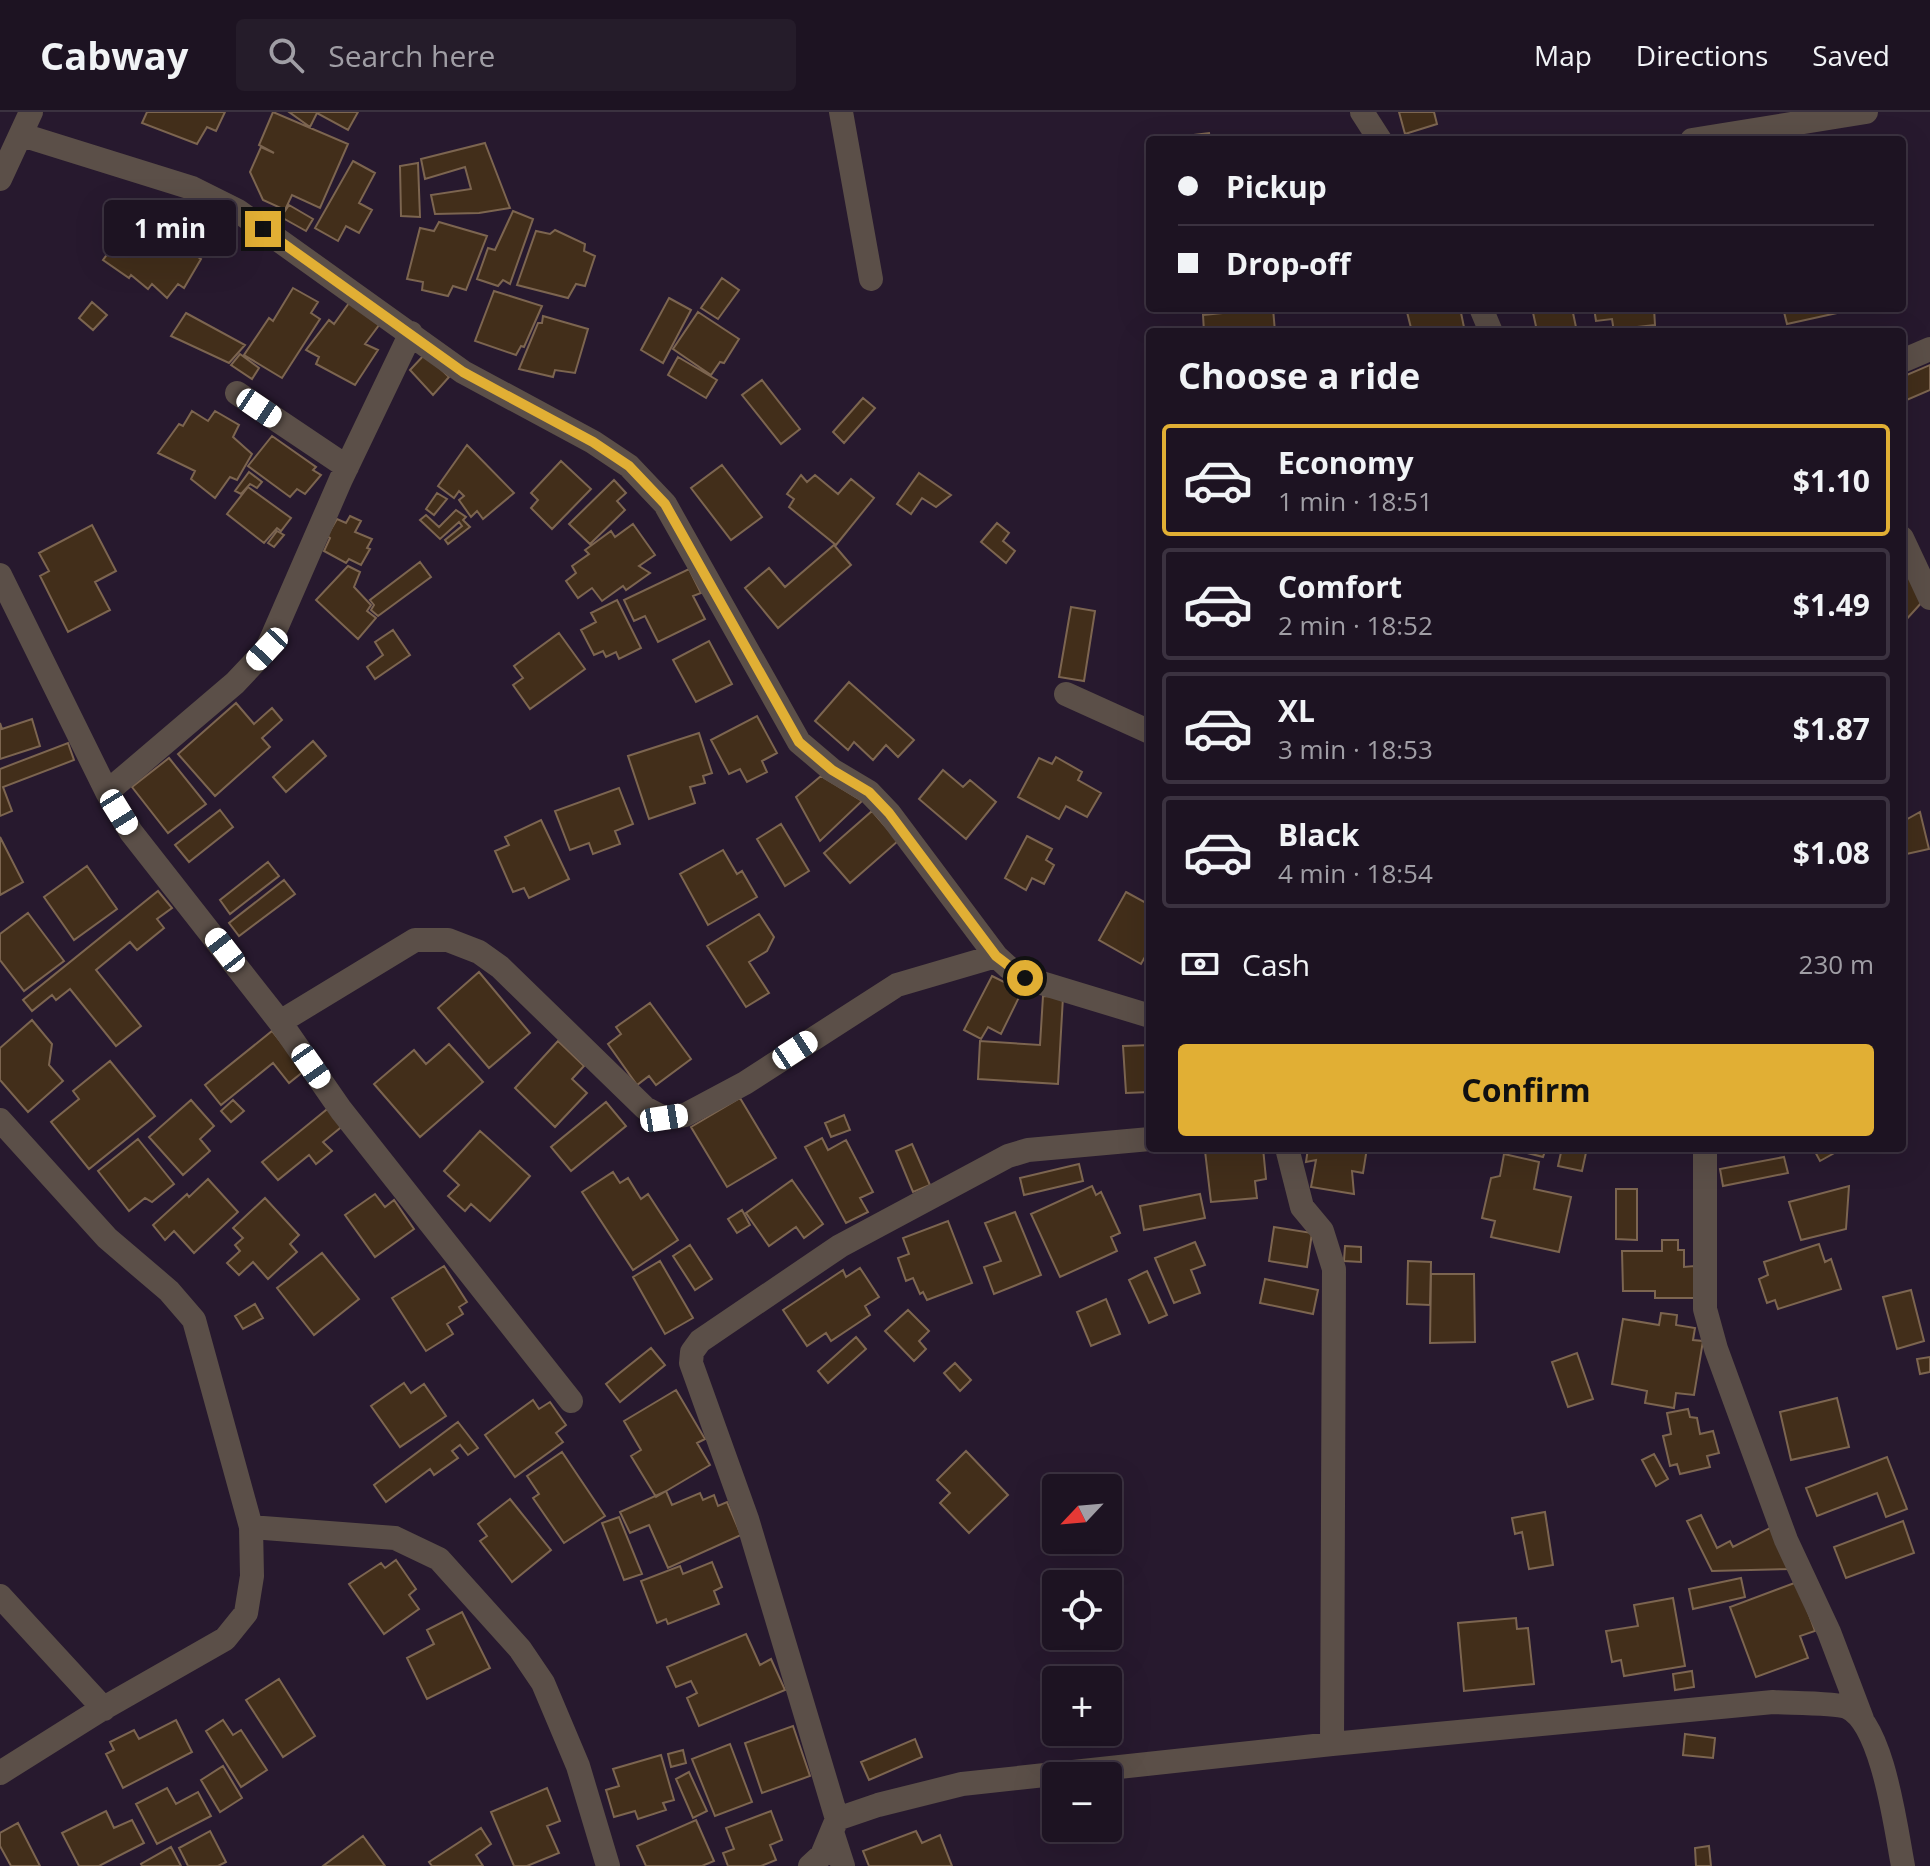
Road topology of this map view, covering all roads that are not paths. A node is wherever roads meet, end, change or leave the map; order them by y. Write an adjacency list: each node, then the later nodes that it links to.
1 (31, 112): 5 (street)
2 (841, 112): 9 (street)
3 (1362, 112): 6 (street)
4 (1866, 112): 7 (street)
5 (22, 135): 8 (street); 10 (street)
6 (1377, 136)
7 (1717, 136)
8 (0, 179)
9 (871, 279)
10 (411, 333): 14 (street); 21 (street)
11 (1930, 349): 12 (street)
12 (1906, 359)
13 (237, 393): 14 (street)
14 (347, 467): 20 (street)
15 (1906, 547): 17 (street)
16 (0, 575): 20 (street)
17 (1930, 598)
18 (1066, 694): 19 (street)
19 (1146, 730)
20 (107, 792): 23 (street)
21 (996, 956): 22 (street); 23 (street)
22 (1146, 1015)
23 (280, 1022): 28 (street)
24 (0, 1120): 29 (street)
25 (1146, 1139): 35 (street)
26 (1288, 1152): 33 (street)
27 (1705, 1152): 32 (street)
28 (571, 1401)
29 (251, 1527): 31 (street); 36 (street)
30 (0, 1596): 31 (street)
31 (104, 1709): 34 (street)
32 (1863, 1721): 33 (street); 39 (street)
33 (1332, 1744): 35 (street)
34 (0, 1773)
35 (834, 1826): 37 (street); 38 (street)
36 (608, 1866)
37 (810, 1866)
38 (843, 1866)
39 (1903, 1866)

